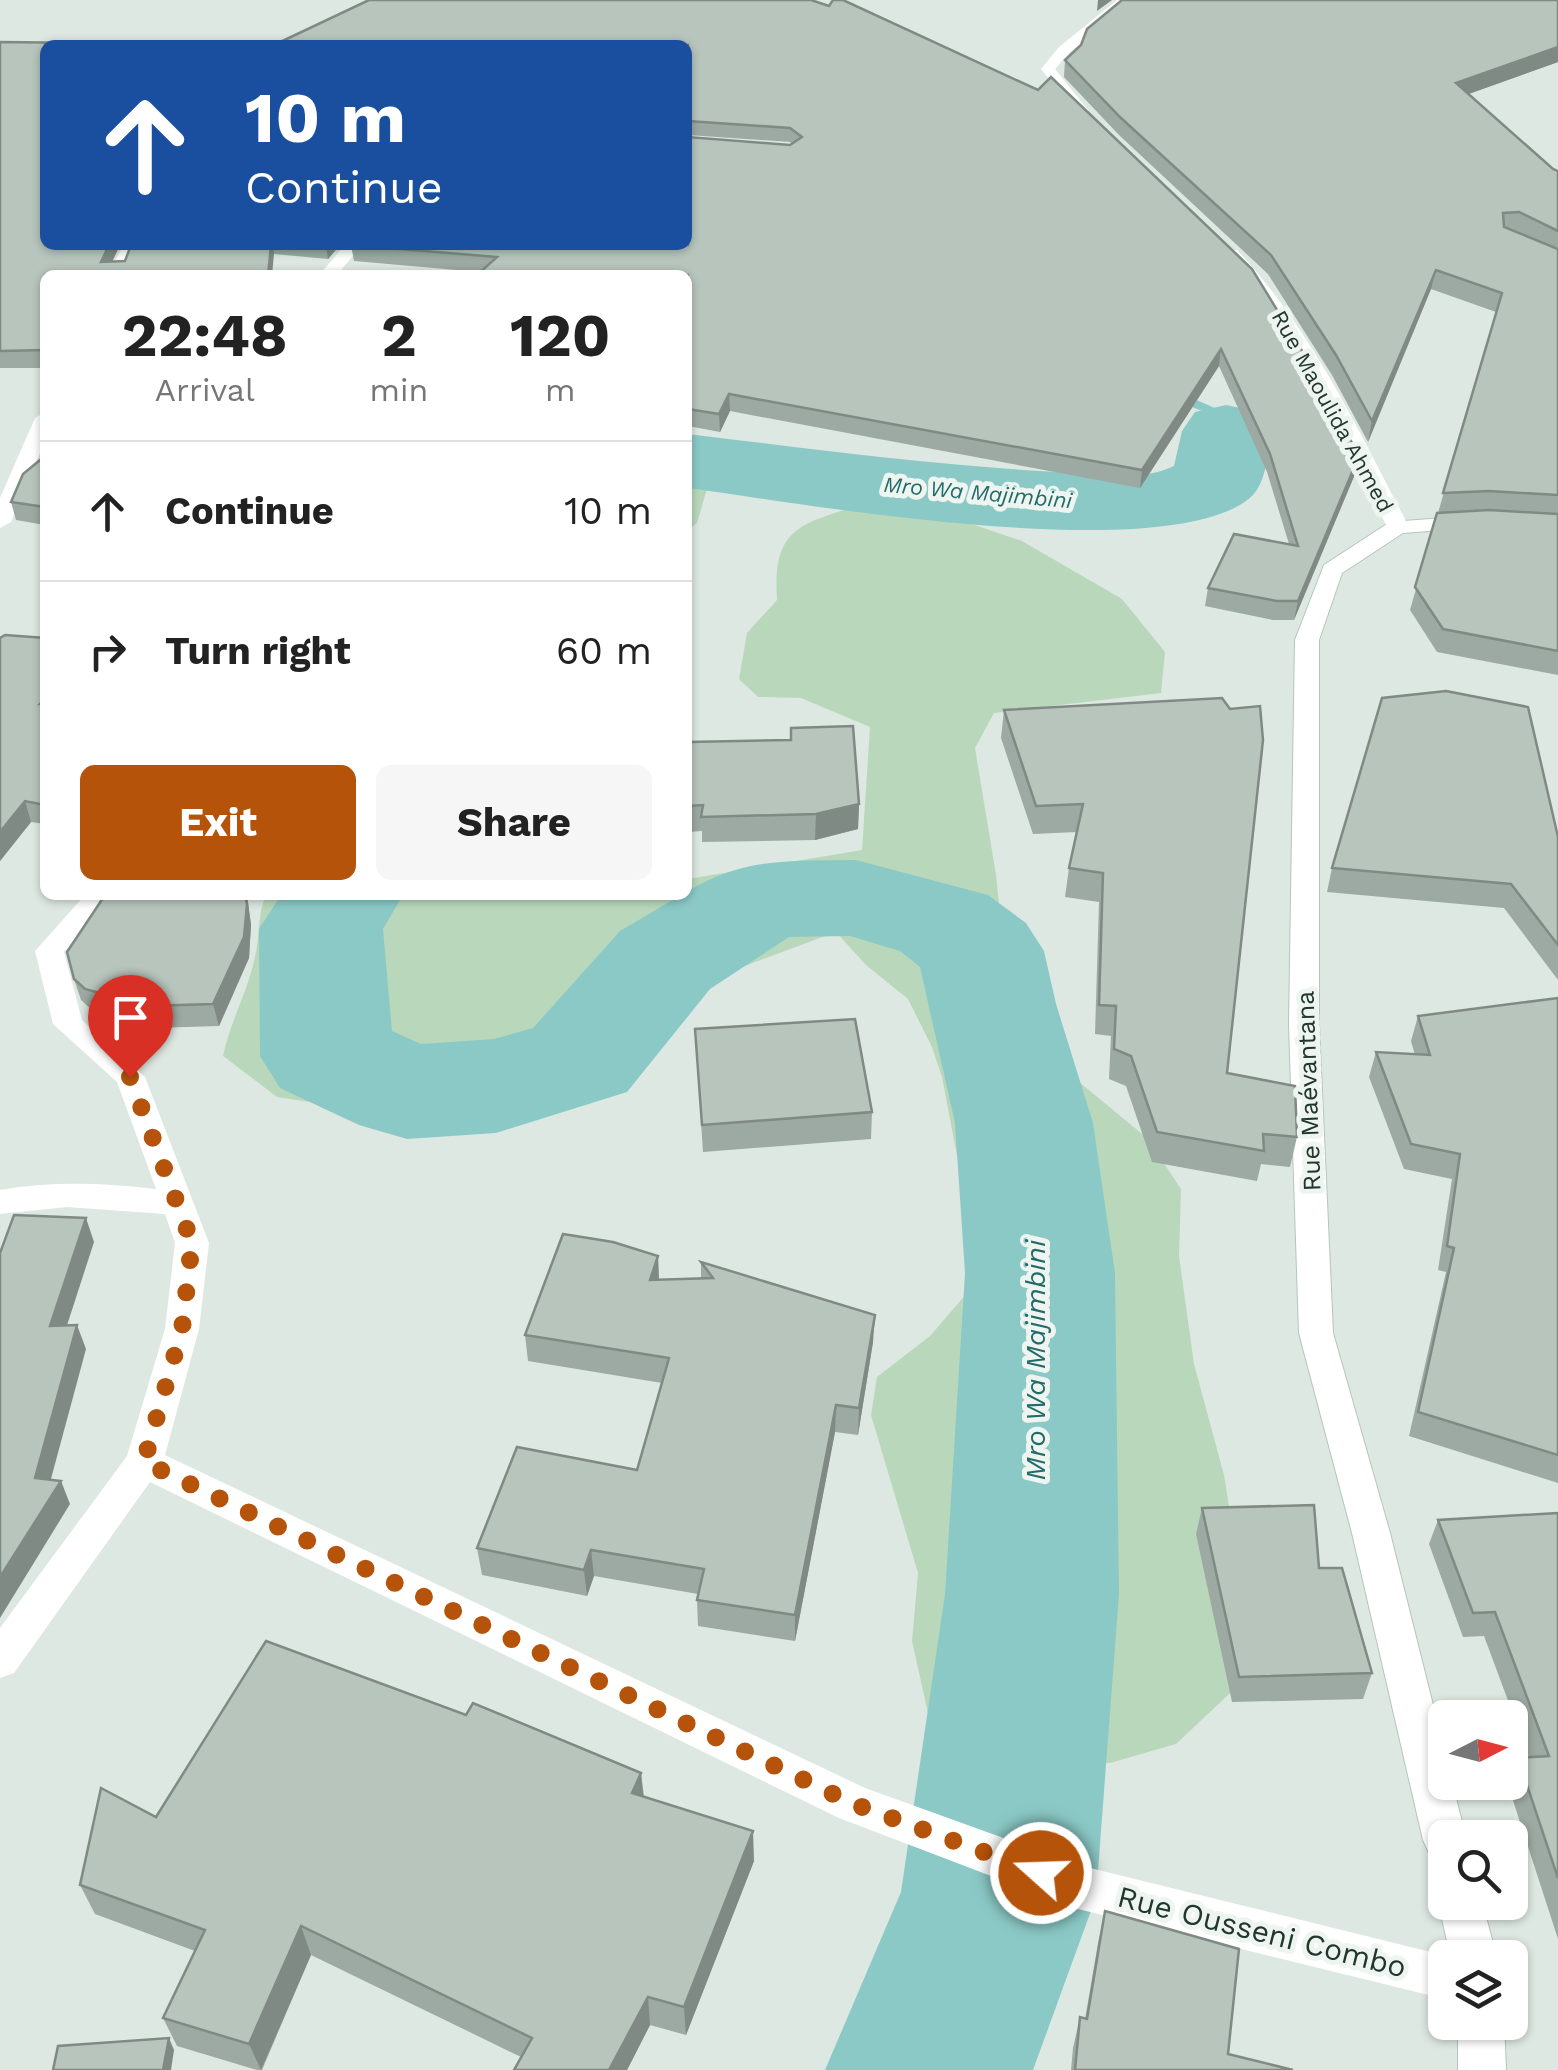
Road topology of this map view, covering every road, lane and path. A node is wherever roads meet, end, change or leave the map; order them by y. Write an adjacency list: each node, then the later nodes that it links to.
1 (1123, 0): 2 (street)
2 (1092, 121)
3 (1214, 237): 9 (street, Rue Maoulida Ahmed)
4 (350, 250): 5 (street)
5 (332, 270)
6 (40, 430): 7 (street)
7 (0, 522)
8 (1502, 523): 9 (street)
9 (1398, 527): 15 (street, Rue Maévantana)
10 (96, 900): 12 (street)
11 (0, 1202): 12 (street)
12 (178, 1204): 13 (street)
13 (144, 1462): 14 (street); 16 (street, Rue Ousseni Combo)
14 (0, 1660)
15 (1440, 1820)
16 (1428, 1972)
17 (1481, 2040): 18 (street)
18 (1482, 2070)

